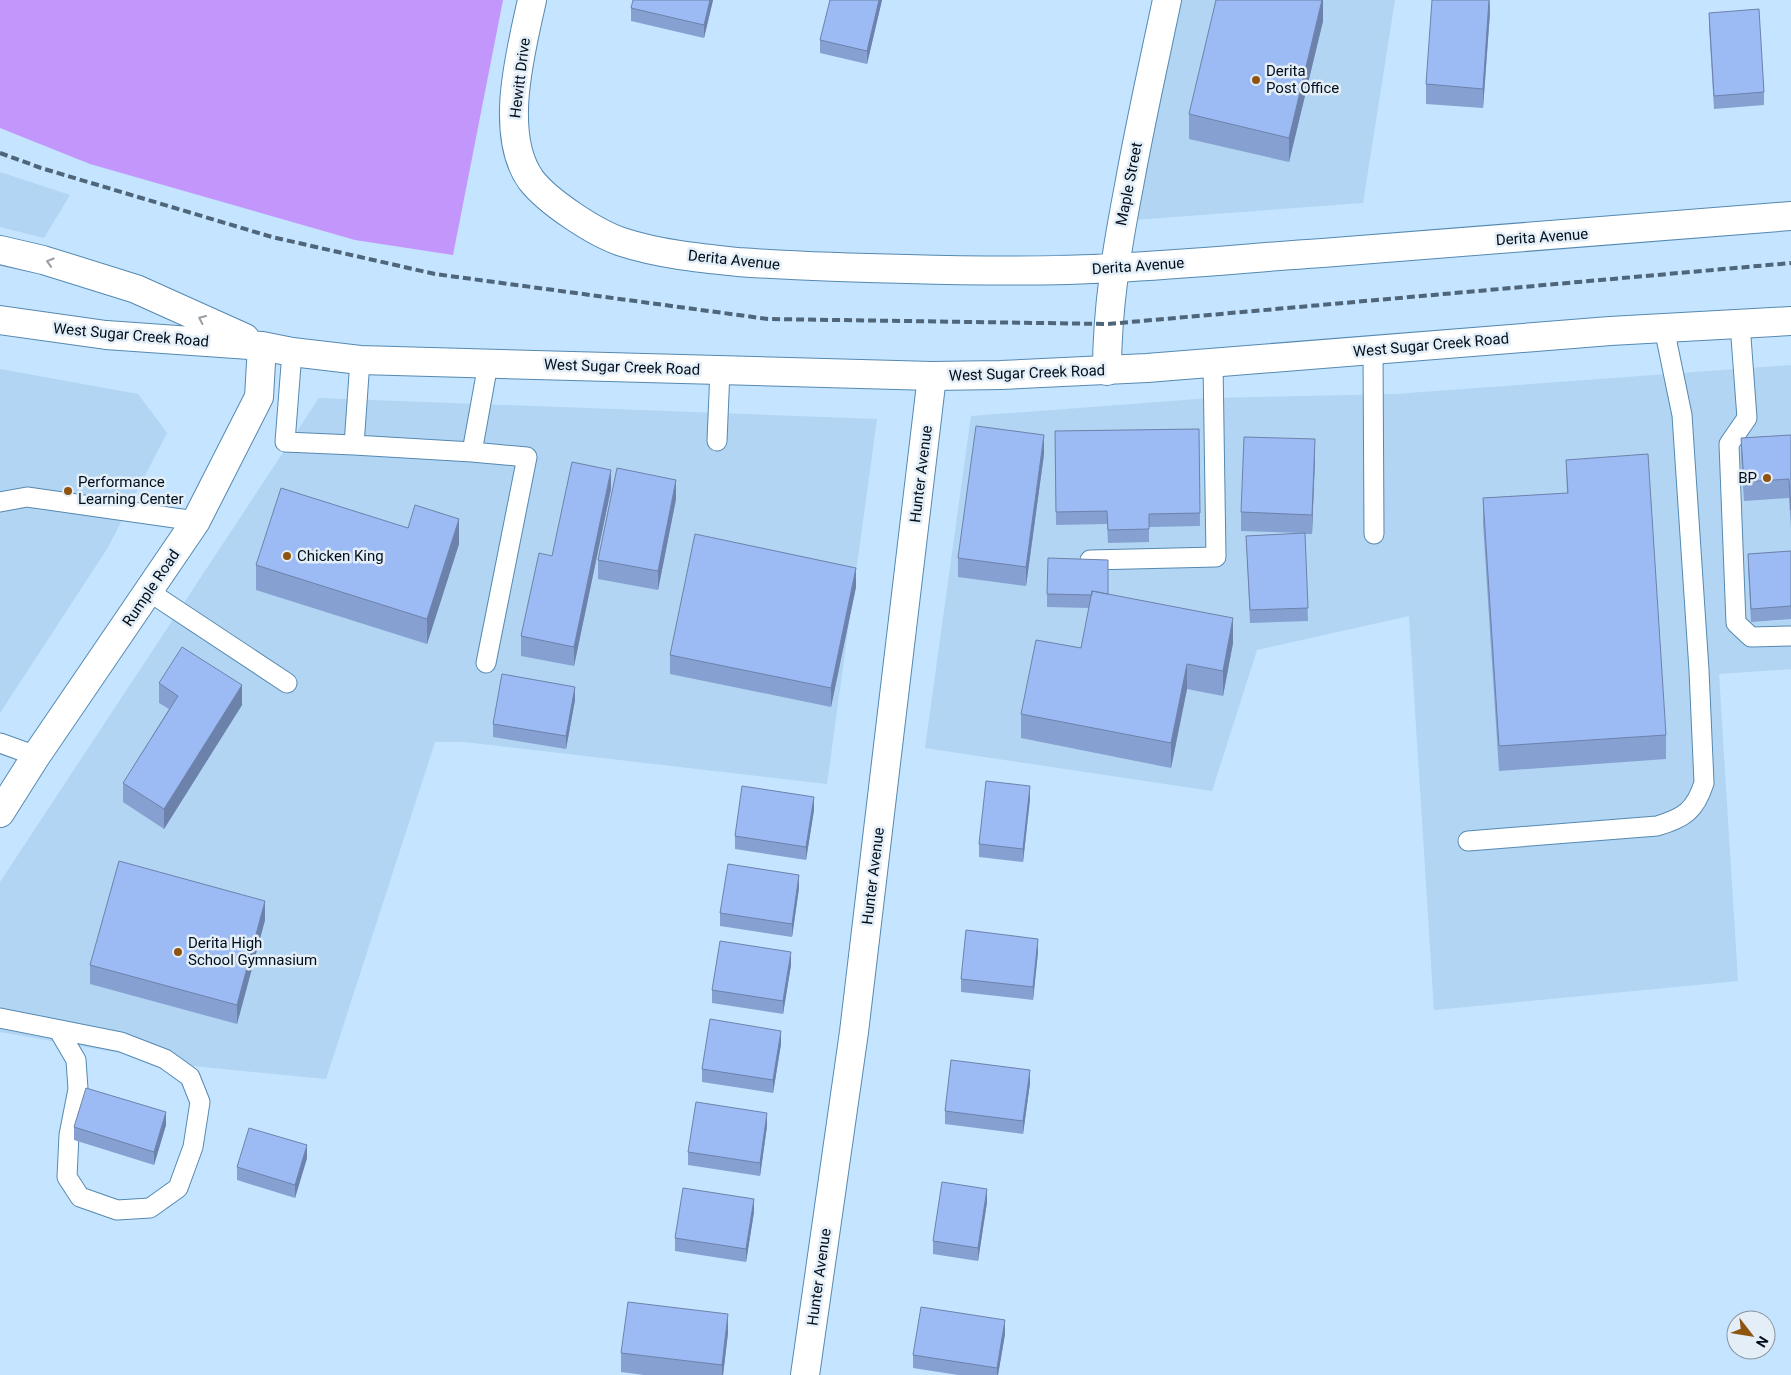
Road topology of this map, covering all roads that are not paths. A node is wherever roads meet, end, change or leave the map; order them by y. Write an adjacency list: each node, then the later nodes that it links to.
1 (532, 0): 3 (street, Hewitt Drive)
2 (1166, 0): 6 (street, Maple Street)
3 (519, 157): 6 (street, Derita Avenue)
4 (1791, 216): 6 (street, Derita Avenue)
5 (0, 250): 11 (street, West Sugar Creek Road, one-way to 5)
6 (1114, 268): 18 (street, Maple Street)
7 (0, 320): 11 (street, West Sugar Creek Road)
8 (1791, 321): 9 (street, West Sugar Creek Road)
9 (1740, 324): 10 (street, West Sugar Creek Road); 22 (lane)
10 (1664, 328): 12 (street, West Sugar Creek Road); 36 (lane)
11 (262, 346): 13 (street, West Sugar Creek Road); 26 (street, Rumple Road)
12 (1373, 350): 15 (street, West Sugar Creek Road); 27 (lane)
13 (292, 352): 14 (street, West Sugar Creek Road); 23 (lane)
14 (360, 360): 16 (street, West Sugar Creek Road); 23 (lane)
15 (1213, 363): 18 (street, West Sugar Creek Road); 28 (lane)
16 (488, 364): 17 (street, West Sugar Creek Road); 24 (lane)
17 (720, 370): 19 (street, West Sugar Creek Road); 20 (lane)
18 (1107, 371): 19 (street, West Sugar Creek Road)
19 (932, 376): 39 (street, Hunter Avenue)
20 (717, 441)
21 (1756, 442): 22 (lane)
22 (1729, 444): 30 (lane)
23 (354, 446): 24 (lane)
24 (472, 452): 31 (lane)
25 (0, 502): 26 (lane)
26 (196, 521): 29 (street, Rumple Road)
27 (1374, 534)
28 (1090, 560)
29 (148, 592): 32 (lane); 34 (street, Rumple Road)
30 (1791, 636)
31 (486, 663)
32 (287, 683)
33 (0, 743): 34 (lane)
34 (36, 756): 35 (street, Rumple Road)
35 (0, 813)
36 (1468, 841)
37 (0, 1018): 38 (lane)
38 (59, 1030): 38 (lane)
39 (805, 1375)

